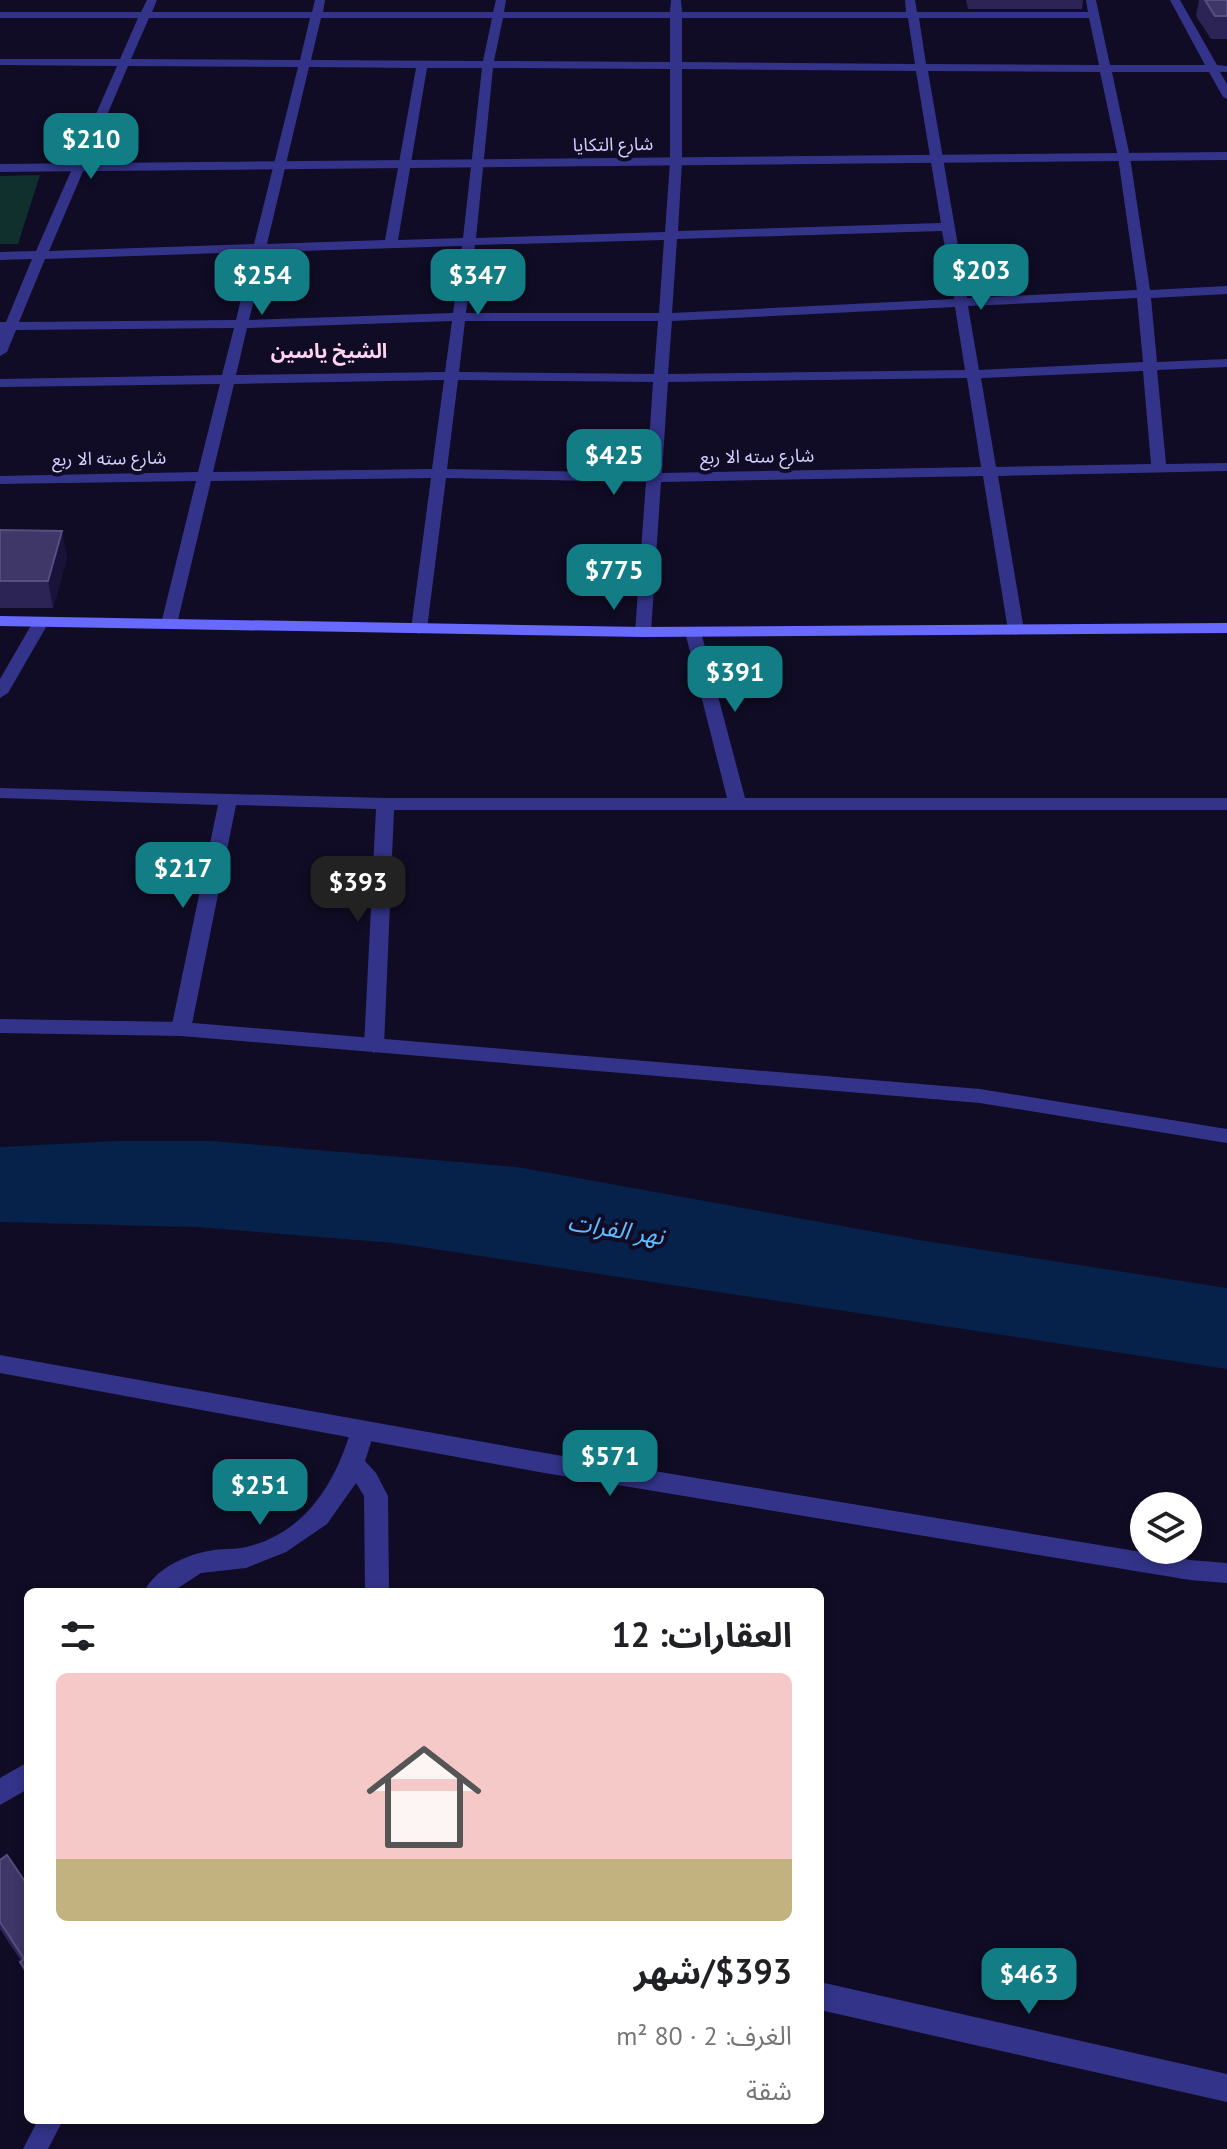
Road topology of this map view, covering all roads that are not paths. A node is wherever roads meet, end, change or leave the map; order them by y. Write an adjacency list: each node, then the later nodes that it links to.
1 (152, 0): 9 (street)
2 (1091, 0): 10 (street)
3 (1175, 0): 19 (street)
4 (318, 7): 5 (street); 9 (street); 12 (street)
5 (500, 7): 6 (street); 14 (street)
6 (676, 7): 7 (street); 15 (street)
7 (911, 7): 10 (street); 16 (street)
8 (0, 15): 9 (street)
9 (146, 15): 11 (street)
10 (1094, 15): 18 (street)
11 (125, 63): 12 (street); 17 (street); 28 (street)
12 (303, 63): 13 (street); 27 (street)
13 (422, 64): 14 (street); 26 (street)
14 (488, 64): 15 (street); 25 (street)
15 (676, 64): 16 (street); 24 (street)
16 (921, 65): 18 (street); 23 (street)
17 (6, 66)
18 (1105, 68): 19 (street); 22 (street)
19 (1220, 69): 20 (street)
20 (1227, 95)
21 (1227, 156): 22 (street, شارع التكايا)
22 (1124, 157): 23 (street, شارع التكايا); 38 (street)
23 (937, 159): 24 (street, شارع التكايا); 30 (street)
24 (676, 162): 25 (street, شارع التكايا); 31 (street)
25 (479, 163): 26 (street, شارع التكايا); 32 (street)
26 (405, 164): 27 (street, شارع التكايا); 33 (street)
27 (280, 165): 28 (street, شارع التكايا); 34 (street)
28 (77, 167): 29 (street, شارع التكايا); 36 (street)
29 (0, 168)
30 (948, 227): 31 (street); 39 (street)
31 (671, 235): 32 (street); 41 (street)
32 (469, 242): 33 (street); 40 (street)
33 (391, 244): 34 (street)
34 (259, 249): 36 (street); 42 (street)
35 (0, 256): 36 (street)
36 (39, 256): 43 (street)
37 (1227, 290): 38 (street)
38 (1144, 296): 39 (street); 46 (street)
39 (961, 304): 41 (street); 47 (street)
40 (459, 317): 41 (street); 42 (street); 48 (street)
41 (665, 317): 49 (street)
42 (241, 324): 43 (street); 50 (street)
43 (5, 326): 44 (street)
44 (0, 352)
45 (1227, 363): 46 (street)
46 (1150, 364): 47 (street); 53 (street)
47 (973, 374): 49 (street); 54 (street)
48 (452, 376): 49 (street); 50 (street); 55 (street)
49 (661, 378): 57 (street)
50 (228, 381): 51 (street); 56 (street)
51 (0, 383)
52 (1227, 467): 53 (street, شارع سته الا ربع)
53 (1159, 469): 54 (street, شارع سته الا ربع)
54 (989, 470): 57 (street, شارع سته الا ربع); 64 (street)
55 (439, 473): 56 (street, شارع سته الا ربع); 57 (street, شارع سته الا ربع); 63 (street)
56 (205, 477): 58 (street, شارع سته الا ربع); 61 (street)
57 (654, 478): 65 (street)
58 (0, 480)
59 (0, 621): 60 (main road)
60 (41, 622): 61 (main road); 67 (street)
61 (169, 624): 63 (main road)
62 (1227, 628): 64 (main road)
63 (419, 629): 65 (main road)
64 (1016, 630): 66 (main road)
65 (643, 632): 66 (main road)
66 (693, 632): 72 (street)
67 (0, 693)
68 (0, 793): 69 (street)
69 (228, 800): 70 (street); 74 (street)
70 (385, 804): 72 (street); 75 (street)
71 (1227, 804): 72 (street)
72 (738, 805)
73 (0, 1026): 74 (street)
74 (181, 1029): 75 (street)
75 (374, 1046): 76 (street)
76 (1227, 1136)
77 (0, 1364): 78 (street)
78 (363, 1430): 79 (street); 80 (street)
79 (353, 1464): 81 (street); 82 (street)
80 (1227, 1573)
81 (161, 1588)
82 (377, 1588)
83 (24, 1777): 84 (street)
84 (0, 1793)
85 (824, 1997): 86 (street)
86 (1227, 2088)
87 (49, 2124): 88 (lane)
88 (35, 2149)

